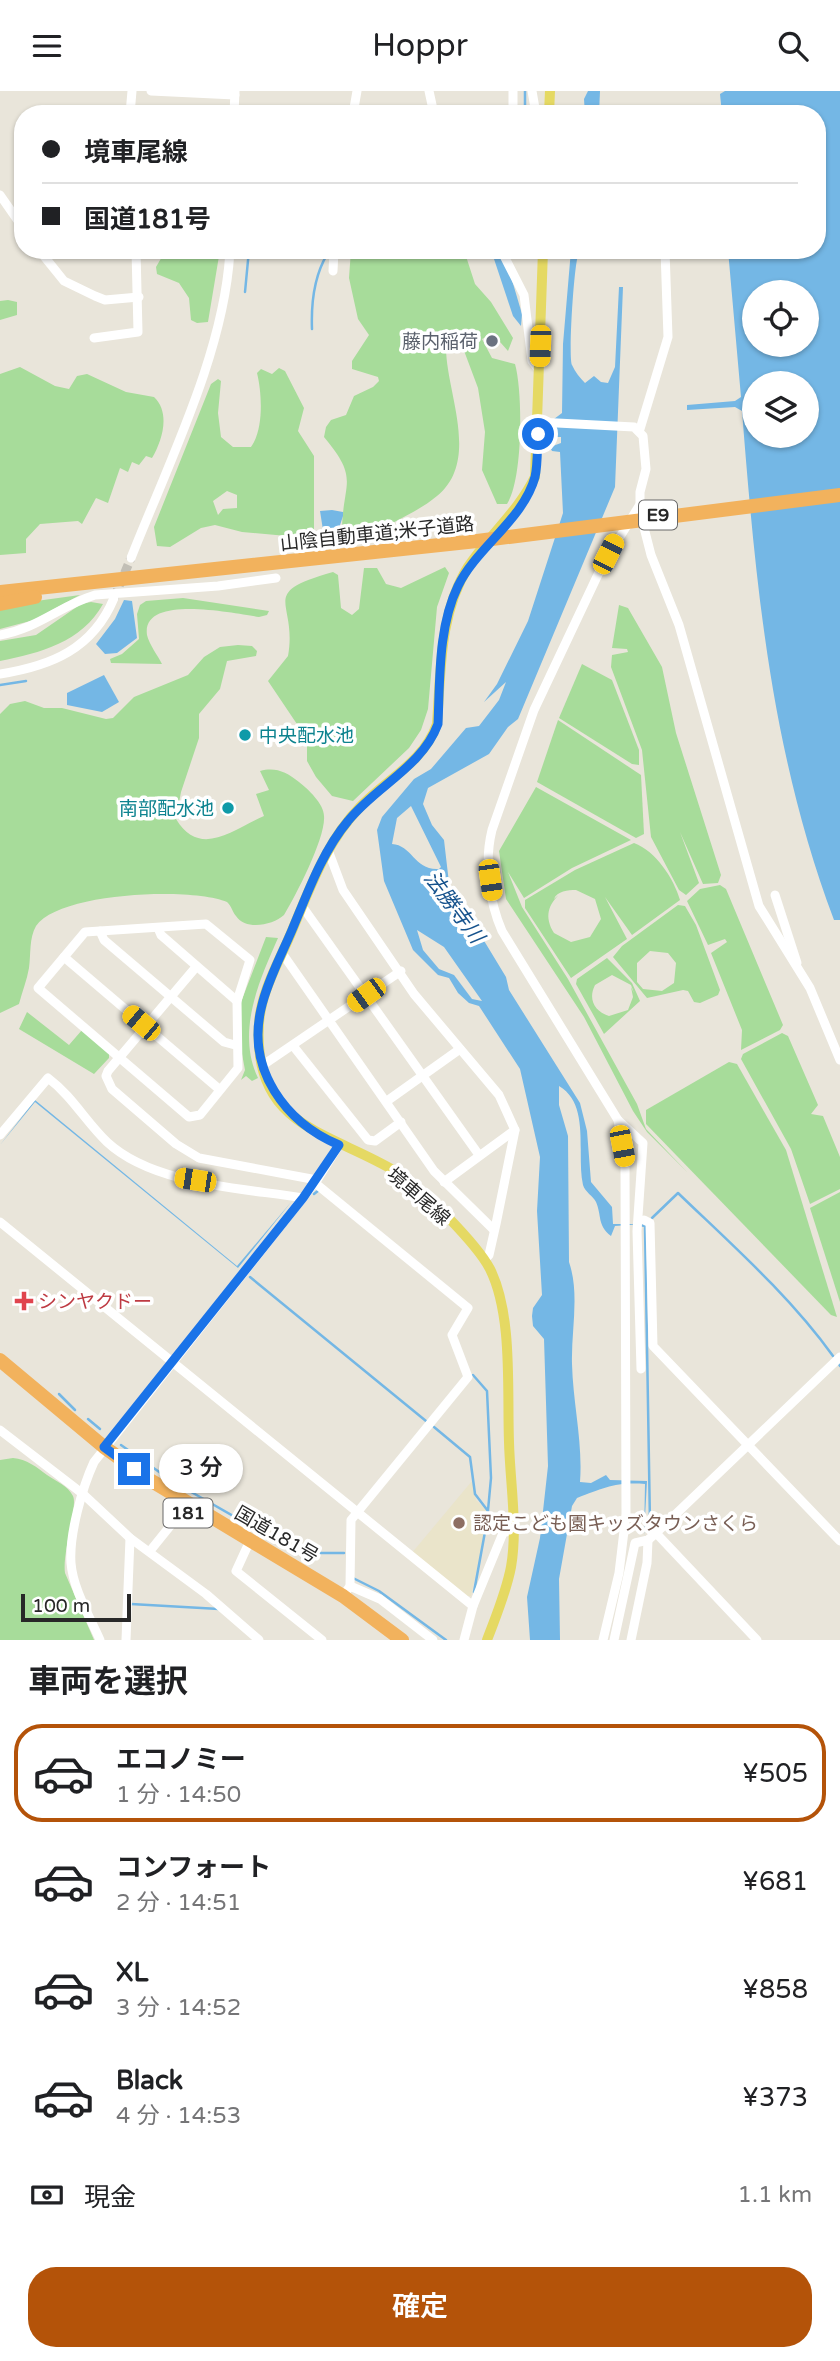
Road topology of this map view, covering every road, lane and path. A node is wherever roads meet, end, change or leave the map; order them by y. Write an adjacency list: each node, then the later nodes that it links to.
1 (151, 91): 2 (street)
2 (235, 93)
3 (0, 195): 4 (street)
4 (14, 215)
5 (46, 259): 13 (street)
6 (137, 259): 13 (street)
7 (229, 259): 21 (street)
8 (334, 259): 12 (street)
9 (506, 259): 15 (street)
10 (543, 259): 15 (main road, 境車尾線)
11 (664, 259): 17 (street)
12 (333, 271)
13 (139, 297): 14 (street)
14 (94, 338)
15 (539, 370): 16 (main road, 境車尾線)
16 (542, 423): 17 (street); 29 (main road, 境車尾線)
17 (637, 428): 19 (street)
18 (840, 493): 20 (highway, 山陰自動車道;米子道路 / E9)
19 (639, 506): 38 (street); 53 (street)
20 (319, 556): 22 (highway, 山陰自動車道;米子道路 / E9); 24 (highway, 山陰自動車道;米子道路 / E9)
21 (131, 558)
22 (189, 573): 24 (highway, 山陰自動車道;米子道路 / E9); 26 (highway)
23 (276, 577): 27 (street)
24 (0, 588)
25 (114, 598): 28 (street)
26 (0, 604)
27 (0, 635)
28 (0, 674)
29 (328, 850): 31 (main road, 境車尾線); 37 (street)
30 (775, 895): 38 (street)
31 (302, 906): 34 (main road, 境車尾線); 39 (street)
32 (158, 928): 33 (street); 36 (street); 41 (street)
33 (100, 931): 35 (street); 40 (street)
34 (282, 953): 42 (street); 49 (main road, 境車尾線)
35 (64, 957): 43 (street); 47 (street)
36 (195, 967): 40 (street); 41 (street)
37 (401, 971): 39 (street); 46 (street)
38 (800, 973): 48 (street)
39 (366, 995): 42 (street); 50 (street)
40 (170, 996): 43 (street); 44 (street)
41 (237, 1001): 44 (street)
42 (330, 1021): 45 (street); 52 (street)
43 (145, 1026): 47 (street); 51 (street)
44 (235, 1045): 51 (street)
45 (294, 1047): 49 (street); 54 (street)
46 (460, 1049): 50 (street); 55 (street)
47 (119, 1057): 51 (street); 59 (street)
48 (840, 1060)
49 (263, 1065): 57 (main road, 境車尾線)
50 (423, 1076): 52 (street); 58 (street)
51 (219, 1089)
52 (387, 1101): 54 (street)
53 (618, 1120): 63 (street); 94 (street)
54 (401, 1122): 60 (street)
55 (515, 1130): 58 (street); 64 (street)
56 (0, 1135): 61 (street)
57 (339, 1145): 59 (street); 65 (main road, 境車尾線)
58 (479, 1155): 60 (street)
59 (316, 1181): 61 (street); 75 (street)
60 (444, 1182): 64 (street)
61 (303, 1198): 67 (street)
62 (0, 1222): 67 (street)
63 (640, 1223): 69 (street); 71 (street)
64 (494, 1230): 65 (street)
65 (485, 1259): 76 (main road, 境車尾線)
66 (840, 1357): 71 (street)
67 (172, 1361): 72 (street); 75 (street)
68 (3, 1368): 72 (highway, 国道181号 / 181)
69 (640, 1369)
70 (0, 1430): 73 (street)
71 (748, 1444): 77 (street); 80 (street)
72 (102, 1450): 73 (street); 74 (highway, 国道181号 / 181); 83 (highway, 国道181号 / 181)
73 (82, 1494): 78 (street); 85 (street)
74 (183, 1510): 81 (highway, 国道181号 / 181); 82 (street)
75 (357, 1513): 83 (street); 84 (street)
76 (512, 1530): 84 (street); 93 (main road, 境車尾線)
77 (656, 1533): 79 (street); 97 (street)
78 (130, 1538): 82 (street); 86 (street)
79 (648, 1540): 95 (street); 96 (street)
80 (840, 1541)
81 (247, 1547): 88 (street); 89 (highway, 国道181号 / 181)
82 (150, 1552): 87 (street)
83 (346, 1591): 90 (highway, 国道181号 / 181); 91 (street)
84 (473, 1606): 92 (street)
85 (100, 1640)
86 (126, 1640)
87 (258, 1640)
88 (322, 1640)
89 (387, 1640)
90 (402, 1640)
91 (433, 1640)
92 (464, 1640)
93 (487, 1640)
94 (603, 1640)
95 (614, 1640)
96 (631, 1640)
97 (757, 1640)

